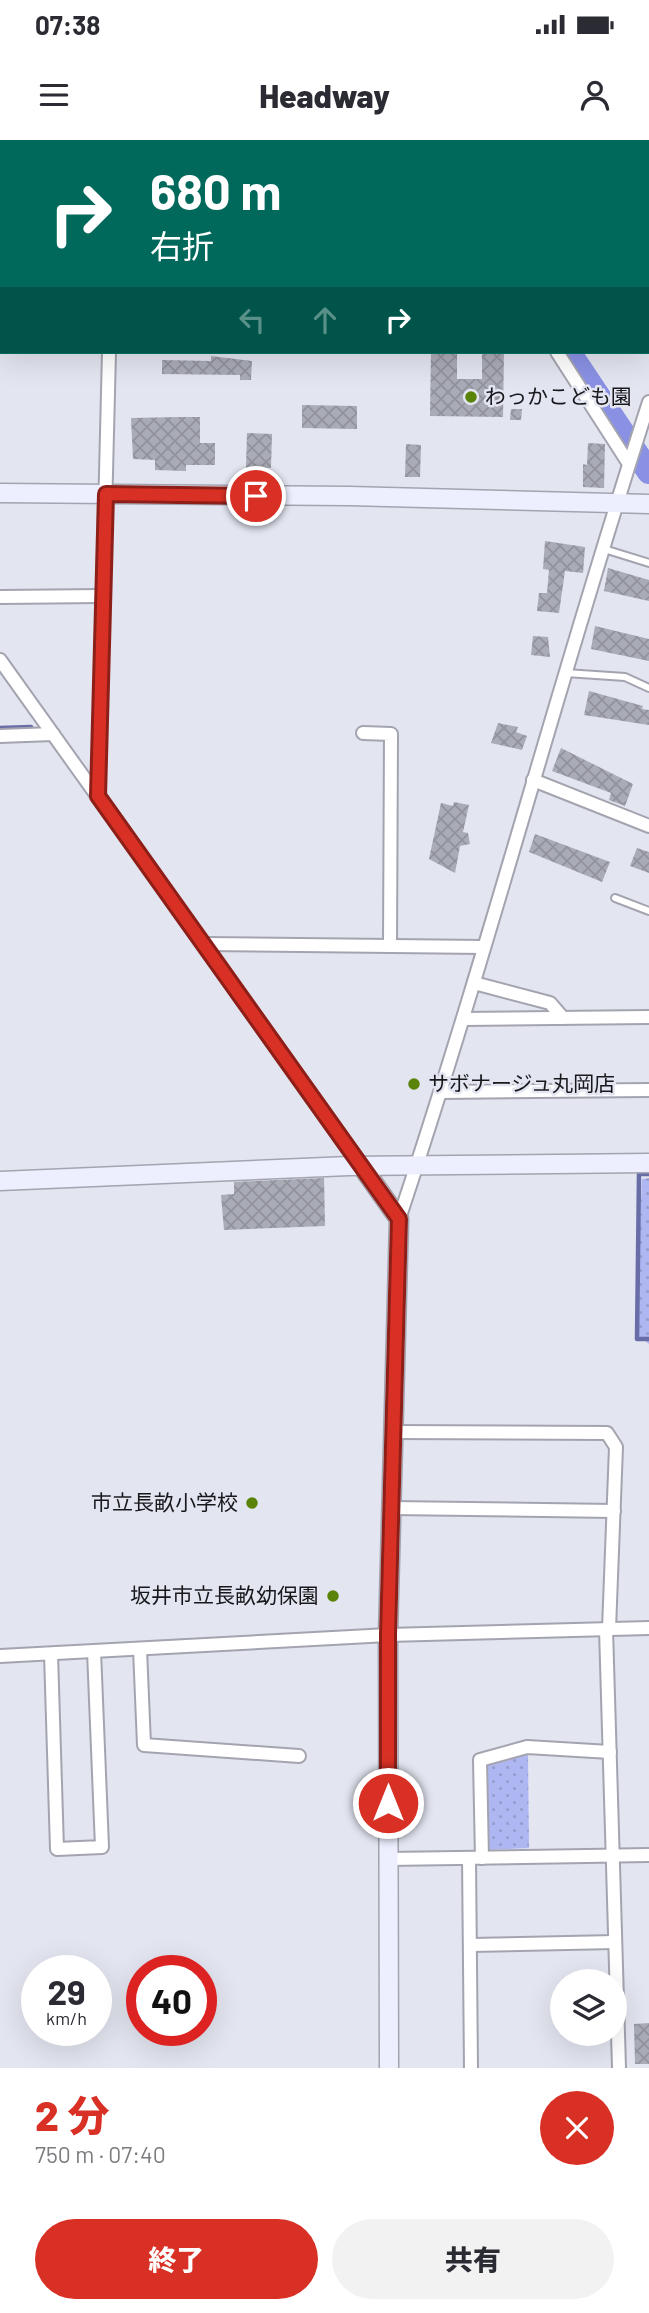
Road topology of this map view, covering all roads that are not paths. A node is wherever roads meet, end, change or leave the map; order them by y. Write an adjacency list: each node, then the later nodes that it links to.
1 (109, 354): 6 (street)
2 (558, 354): 4 (street)
3 (649, 402): 4 (street)
4 (629, 464): 7 (street)
5 (0, 493): 6 (street)
6 (106, 494): 7 (street); 11 (street)
7 (618, 501): 8 (street); 9 (street)
8 (649, 505)
9 (604, 549): 10 (lane); 14 (street)
10 (649, 563)
11 (103, 596): 12 (street); 20 (street)
12 (0, 597)
13 (0, 660): 17 (street)
14 (566, 673): 15 (lane); 19 (street)
15 (649, 688)
16 (363, 733): 25 (street)
17 (52, 734): 18 (street); 20 (street)
18 (0, 736)
19 (533, 780): 21 (street); 26 (street)
20 (98, 796): 24 (street)
21 (649, 826)
22 (615, 898): 23 (lane)
23 (649, 911)
24 (204, 944): 25 (street); 35 (street)
25 (390, 946): 26 (street)
26 (484, 947): 27 (street)
27 (474, 983): 29 (street); 30 (street)
28 (649, 1017): 29 (street)
29 (563, 1018): 30 (street)
30 (464, 1019): 32 (street)
31 (649, 1090): 32 (street)
32 (440, 1092): 34 (street)
33 (649, 1163): 34 (street)
34 (417, 1166): 35 (street); 37 (street)
35 (363, 1168): 36 (street); 37 (street)
36 (0, 1181)
37 (399, 1219): 38 (street)
38 (393, 1432): 39 (street); 40 (street)
39 (391, 1508): 40 (street); 43 (street)
40 (614, 1511): 42 (street)
41 (649, 1628): 42 (street)
42 (608, 1629): 43 (street); 48 (street)
43 (388, 1635): 44 (street); 53 (street)
44 (139, 1649): 45 (street); 49 (street)
45 (94, 1651): 46 (street); 46 (street)
46 (51, 1654): 47 (street)
47 (0, 1657)
48 (610, 1752): 50 (street); 52 (street)
49 (299, 1756)
50 (614, 1854): 51 (street); 52 (street); 54 (street)
51 (649, 1855)
52 (476, 1858): 53 (street); 55 (street)
53 (388, 1859): 56 (street)
54 (615, 1942): 55 (street); 58 (street)
55 (471, 1945): 57 (street)
56 (389, 2068)
57 (471, 2068)
58 (620, 2068)

